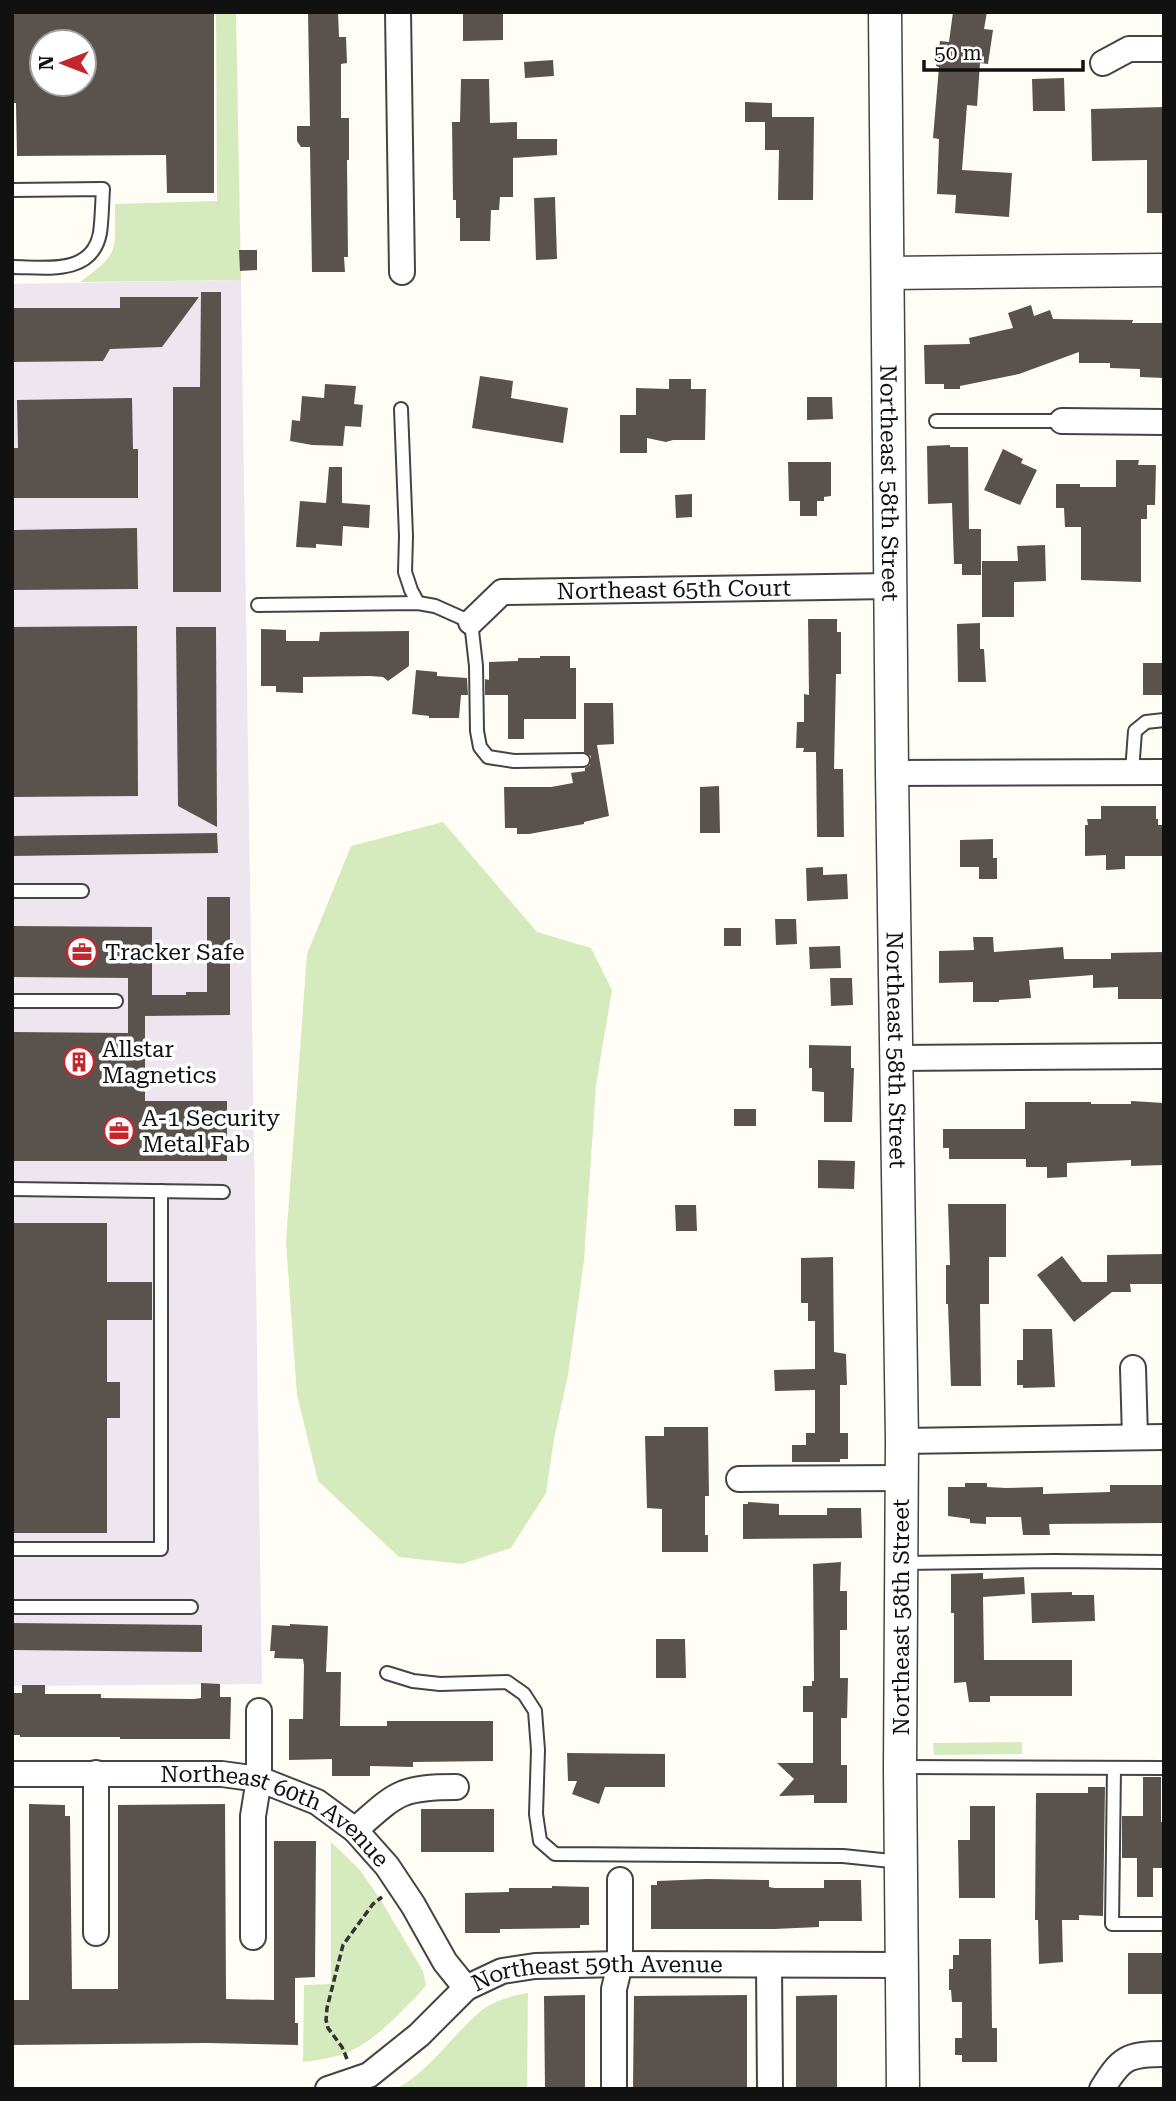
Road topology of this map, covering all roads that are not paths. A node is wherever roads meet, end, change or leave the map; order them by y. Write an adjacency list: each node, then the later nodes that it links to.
1 (398, 12): 8 (street)
2 (885, 12): 9 (street, Northeast 58th Street)
3 (1164, 49): 4 (street)
4 (1103, 63)
5 (12, 190): 6 (lane)
6 (12, 267)
7 (1164, 271): 9 (street)
8 (402, 272)
9 (888, 273): 14 (street, Northeast 58th Street)
10 (401, 409): 15 (lane)
11 (936, 421): 12 (lane)
12 (1062, 421): 13 (street)
13 (1164, 422)
14 (891, 586): 17 (street, Northeast 65th Court); 22 (street, Northeast 58th Street)
15 (418, 603): 16 (lane); 17 (lane)
16 (258, 605)
17 (471, 622): 19 (lane)
18 (1164, 720): 20 (lane)
19 (583, 760)
20 (1132, 772): 21 (street); 22 (street)
21 (1164, 772)
22 (892, 773): 28 (street, Northeast 58th Street)
23 (12, 891): 24 (lane)
24 (82, 891)
25 (12, 1001): 26 (lane)
26 (116, 1001)
27 (1164, 1056): 28 (street)
28 (898, 1058): 35 (street, Northeast 58th Street)
29 (12, 1189): 30 (lane)
30 (161, 1191): 31 (lane); 38 (lane)
31 (223, 1192)
32 (1133, 1368): 33 (street)
33 (1135, 1437): 34 (street); 35 (street)
34 (1164, 1437)
35 (902, 1441): 36 (street, Northeast 58th Street)
36 (902, 1478): 37 (street); 40 (street, Northeast 58th Street)
37 (739, 1479)
38 (12, 1549)
39 (1164, 1562): 40 (lane)
40 (902, 1563): 45 (street, Northeast 58th Street)
41 (191, 1606): 42 (lane)
42 (12, 1607)
43 (387, 1673): 53 (lane)
44 (260, 1711): 50 (street)
45 (900, 1767): 46 (lane); 53 (street, Northeast 58th Street)
46 (1114, 1768): 47 (lane); 55 (lane)
47 (1164, 1768)
48 (96, 1773): 49 (street, Northeast 60th Avenue); 50 (street, Northeast 60th Avenue); 56 (street)
49 (12, 1774)
50 (260, 1779): 52 (street, Northeast 60th Avenue); 57 (street)
51 (456, 1787): 52 (street)
52 (355, 1830): 61 (street, Northeast 60th Avenue)
53 (901, 1862): 59 (street, Northeast 58th Street)
54 (620, 1880): 58 (street)
55 (1164, 1924)
56 (96, 1933)
57 (253, 1937)
58 (620, 1964): 60 (street, Northeast 59th Avenue); 61 (street, Northeast 59th Avenue); 64 (street)
59 (902, 1965): 60 (street, Northeast 59th Avenue); 66 (street, Northeast 58th Street)
60 (769, 1966): 65 (street)
61 (466, 1988): 63 (street, Northeast 59th Avenue)
62 (1164, 2054): 67 (street)
63 (328, 2089)
64 (614, 2089)
65 (771, 2089)
66 (903, 2089)
67 (1102, 2089)

